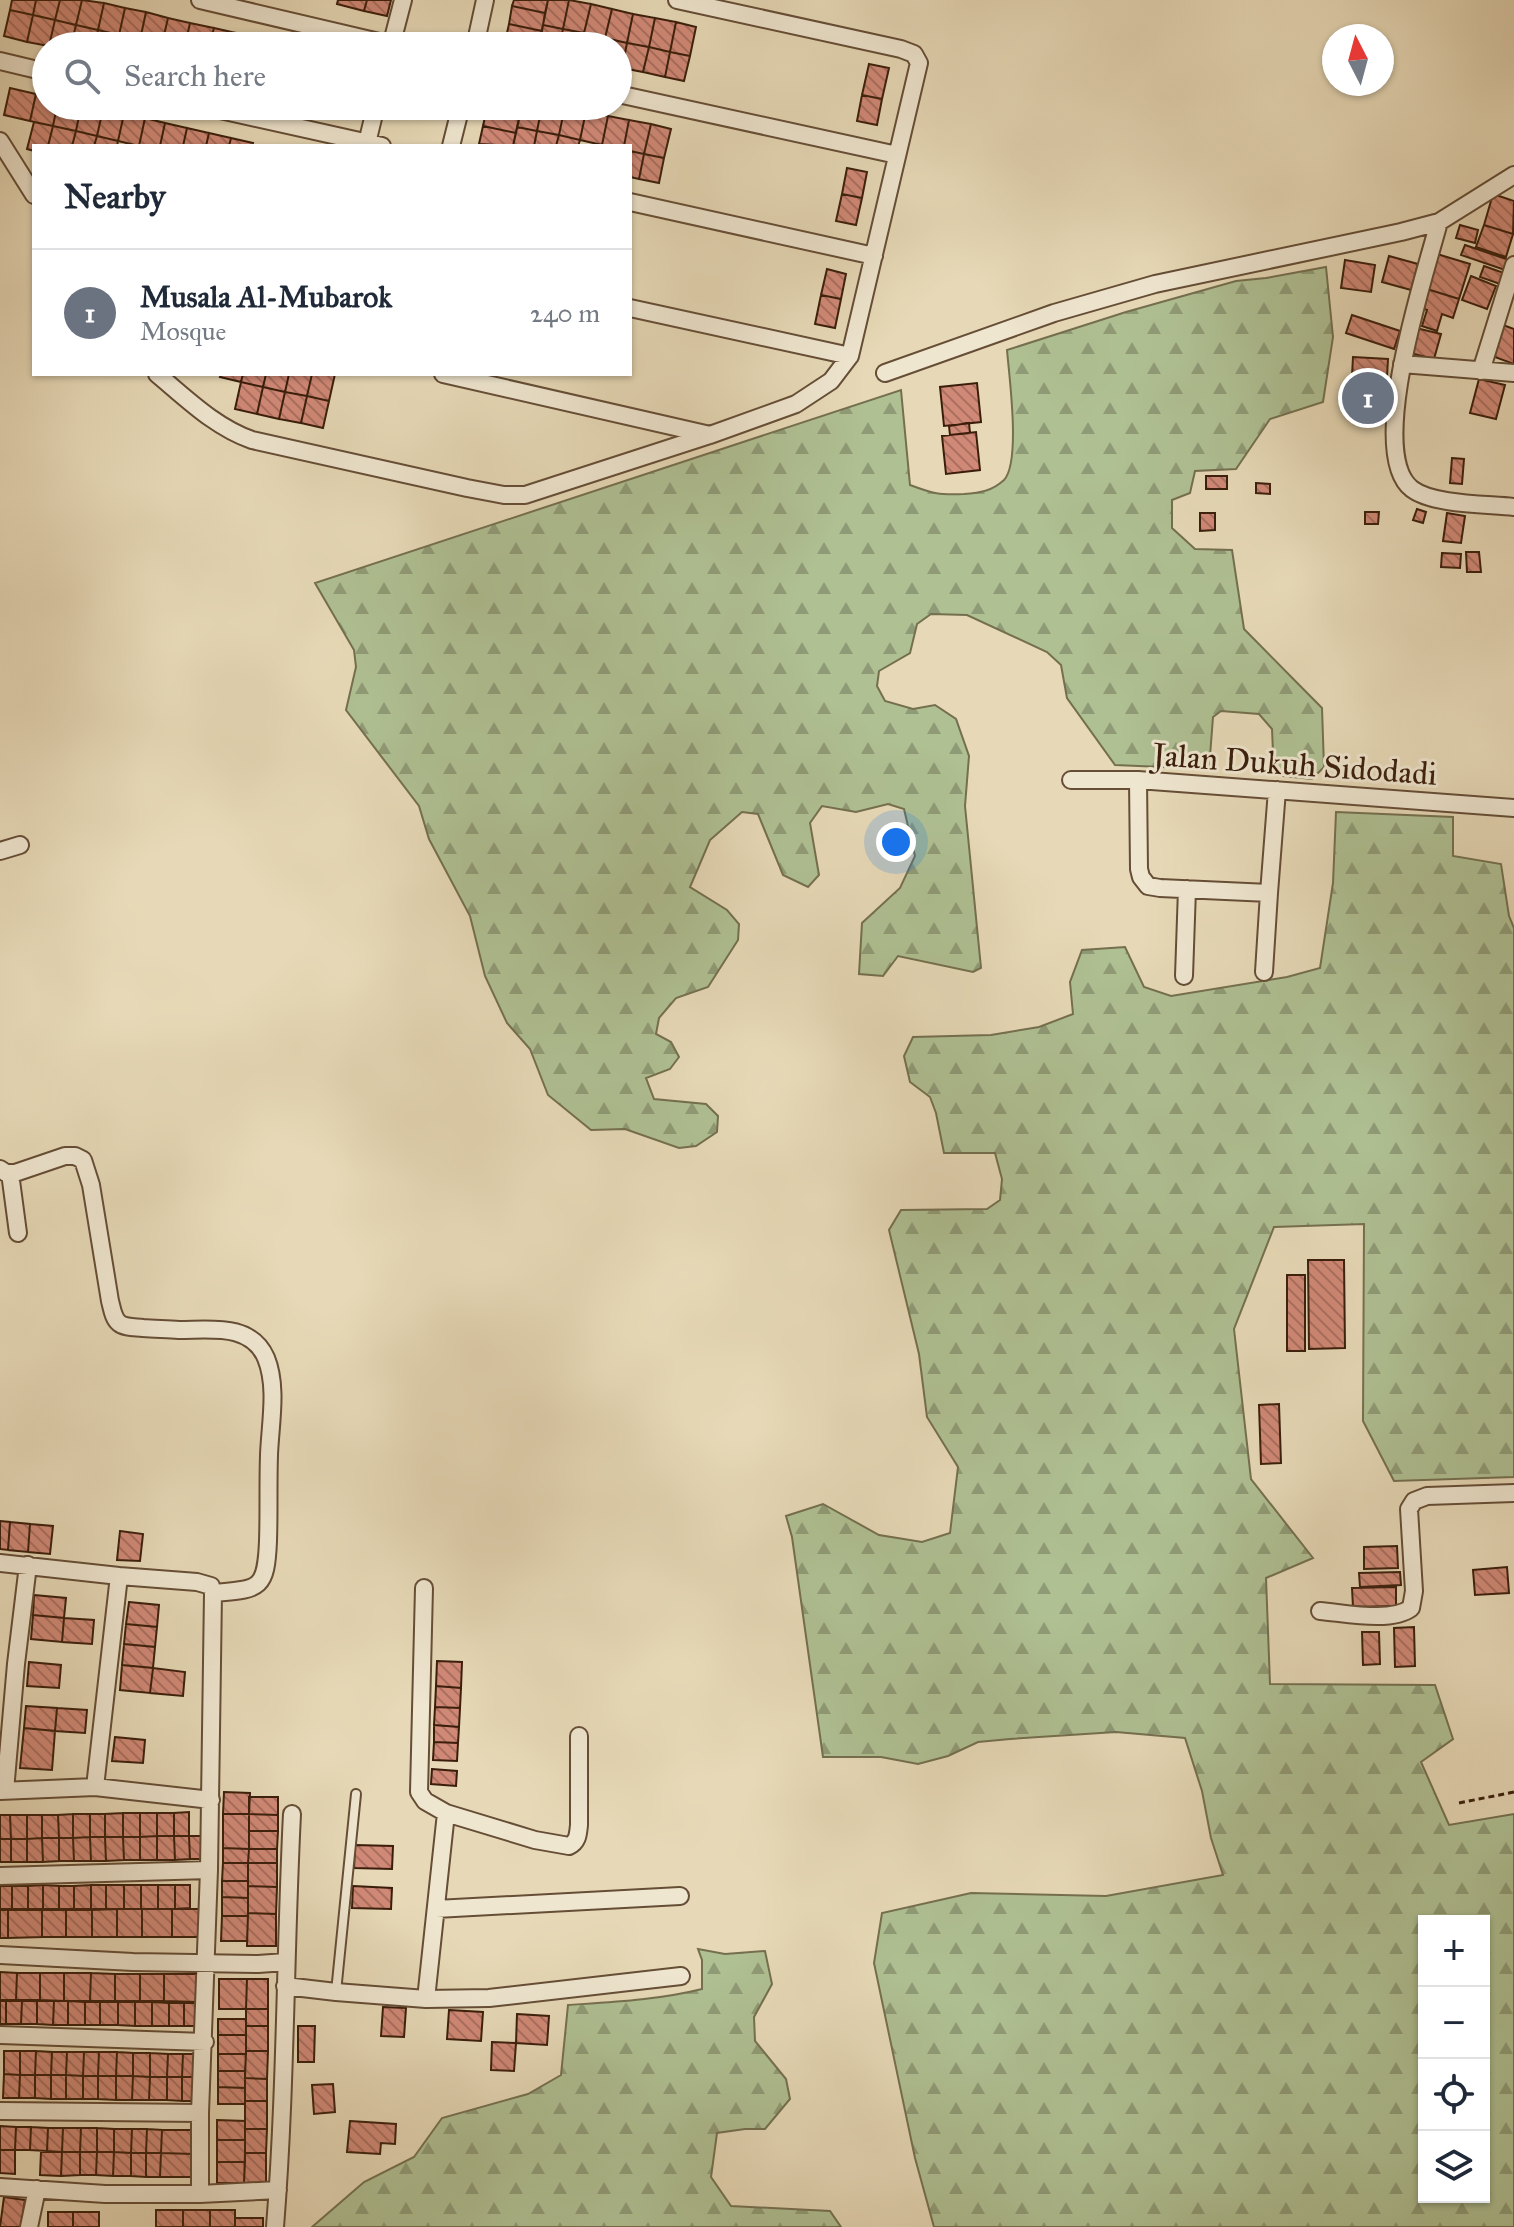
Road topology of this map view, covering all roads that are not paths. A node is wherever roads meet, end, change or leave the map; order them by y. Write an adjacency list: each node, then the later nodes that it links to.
1 (200, 0): 5 (street)
2 (403, 0): 6 (street)
3 (485, 0): 7 (street)
4 (677, 0): 17 (street)
5 (334, 32)
6 (395, 32)
7 (478, 32)
8 (0, 61): 9 (street)
9 (32, 69)
10 (632, 97): 17 (street)
11 (265, 120): 15 (street)
12 (375, 120): 15 (street)
13 (458, 120): 16 (street)
14 (0, 141): 19 (street)
15 (374, 144)
16 (452, 144)
17 (897, 155): 22 (street)
18 (1514, 175): 21 (street)
19 (28, 177)
20 (632, 202): 22 (street)
21 (1439, 222): 26 (street); 28 (street)
22 (874, 256): 25 (street)
23 (1514, 265): 27 (street)
24 (632, 308): 25 (street)
25 (850, 356): 32 (street)
26 (1402, 364): 27 (street); 33 (street)
27 (1481, 371): 29 (street)
28 (885, 373)
29 (1514, 373)
30 (159, 376): 32 (street)
31 (452, 376): 32 (street)
32 (710, 435)
33 (1514, 507)
34 (1071, 780): 35 (street, Jalan Dukuh Sidodadi)
35 (1138, 780): 36 (street, Jalan Dukuh Sidodadi); 40 (street)
36 (1277, 790): 37 (street, Jalan Dukuh Sidodadi); 41 (street)
37 (1514, 808)
38 (20, 845): 39 (street)
39 (0, 851)
40 (1187, 889): 41 (street); 43 (street)
41 (1269, 893): 42 (street)
42 (1264, 972)
43 (1184, 976)
44 (5, 1171): 45 (street); 51 (street)
45 (18, 1233)
46 (1514, 1493): 52 (street)
47 (0, 1563): 48 (street)
48 (28, 1565): 49 (street); 55 (street)
49 (119, 1576): 51 (street); 54 (street)
50 (424, 1588): 58 (street)
51 (213, 1593): 57 (street)
52 (1320, 1611)
53 (579, 1736): 58 (street)
54 (95, 1787): 55 (street); 57 (street)
55 (3, 1791)
56 (356, 1794): 69 (lane)
57 (211, 1800): 60 (street)
58 (446, 1813): 63 (street)
59 (292, 1814): 65 (street)
60 (209, 1870): 61 (street); 66 (street)
61 (0, 1876)
62 (680, 1896): 63 (street)
63 (436, 1909): 70 (street)
64 (0, 1955): 66 (street)
65 (286, 1962): 66 (street); 68 (street)
66 (207, 1963): 72 (street)
67 (681, 1976): 70 (street)
68 (285, 1986): 69 (street); 77 (street)
69 (336, 1992): 70 (street)
70 (426, 1999)
71 (0, 2035): 72 (street)
72 (205, 2042): 74 (street)
73 (0, 2111): 74 (street)
74 (200, 2113): 78 (street)
75 (0, 2187): 76 (street)
76 (37, 2189): 78 (street); 79 (street)
77 (278, 2190): 78 (street); 80 (street)
78 (200, 2194)
79 (29, 2227)
80 (275, 2227)

